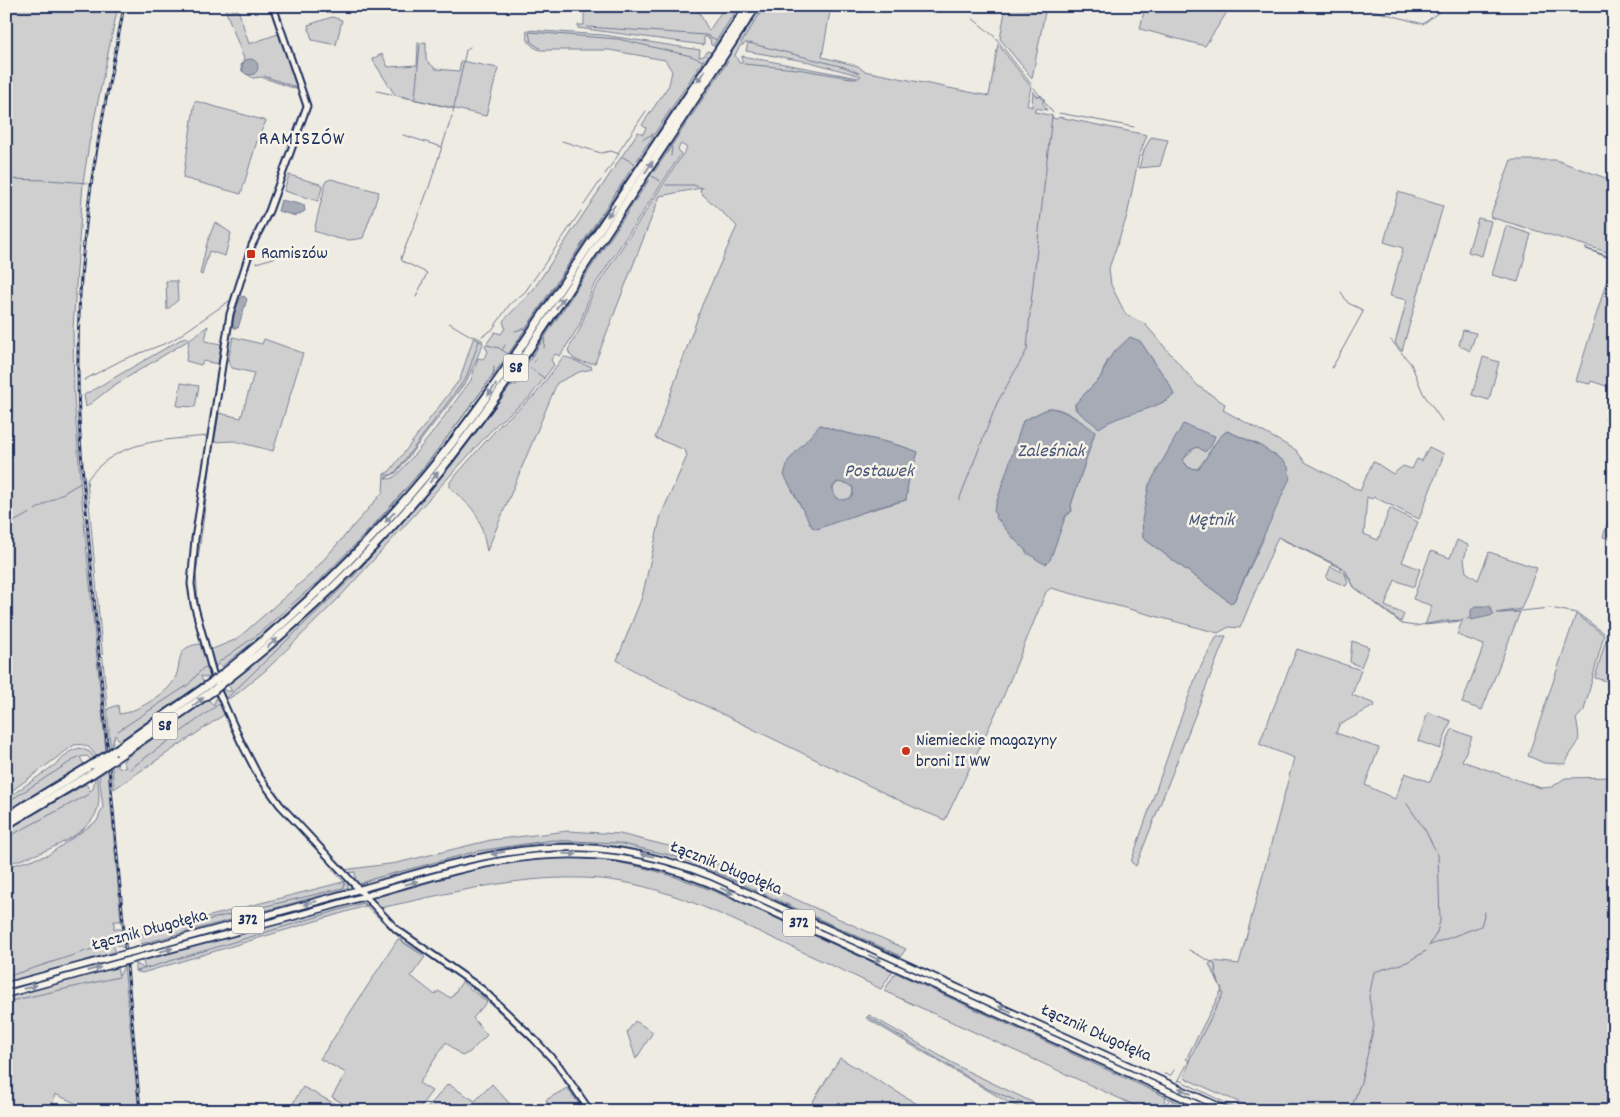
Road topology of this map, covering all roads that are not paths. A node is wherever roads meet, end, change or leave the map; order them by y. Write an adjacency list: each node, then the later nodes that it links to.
1 (273, 6): 9 (street)
2 (748, 6): 4 (highway, S8, one-way to 4)
3 (756, 6): 4 (highway, S8, one-way to 3)
4 (219, 681): 5 (highway, S8, bridge)
5 (212, 686): 6 (highway, S8, bridge); 6 (highway, S8, one-way to 5, bridge)
6 (93, 769): 7 (highway, S8); 8 (highway, S8)
7 (6, 817)
8 (6, 825)
9 (357, 890): 10 (street); 11 (main road, Łącznik Długołęka / 372, one-way to 11, bridge); 15 (main road, Łącznik Długołęka / 372, one-way to 9)
10 (364, 896): 12 (main road, Łącznik Długołęka / 372, one-way to 10, bridge); 13 (street); 14 (main road, Łącznik Długołęka / 372, one-way to 14)
11 (6, 986)
12 (6, 994)
13 (590, 1111)
14 (1212, 1111)
15 (1229, 1111)

